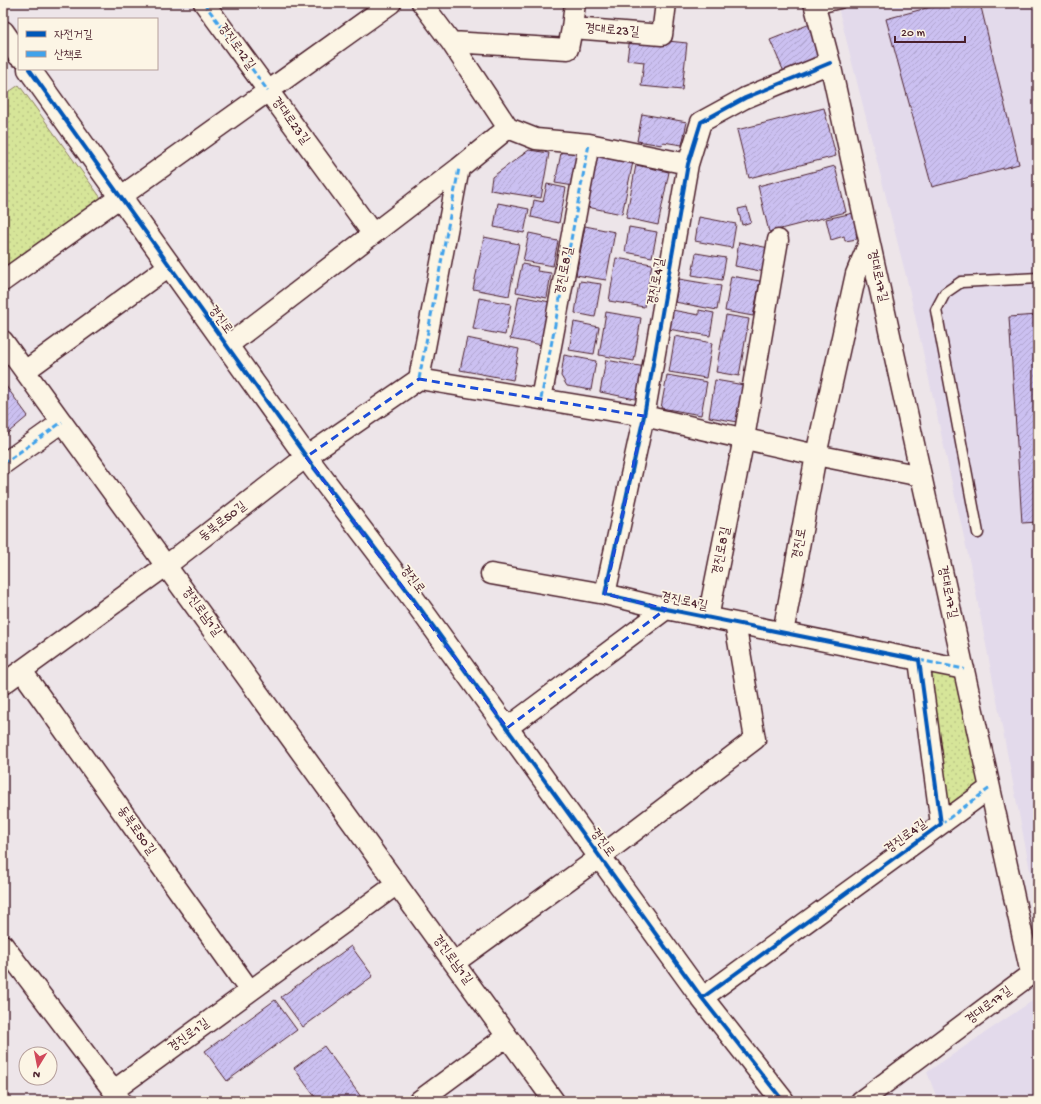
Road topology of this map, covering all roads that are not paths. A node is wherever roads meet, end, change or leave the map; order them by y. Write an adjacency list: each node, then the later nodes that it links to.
1 (204, 3): 14 (street, 경진로12길)
2 (391, 3): 14 (street, 경대로23길)
3 (422, 3): 10 (street)
4 (575, 3): 8 (street)
5 (666, 3): 8 (street, 경대로23길)
6 (840, 3): 7 (lane)
7 (814, 6): 12 (street, 경대로17길)
8 (572, 28): 10 (street, 경대로23길)
9 (3, 32): 11 (street)
10 (451, 42): 15 (street)
11 (18, 54)
12 (830, 63): 17 (street, 경진로4길); 22 (street, 경대로17길)
13 (30, 70): 19 (street, 경진로)
14 (268, 91): 19 (street); 20 (street, 경대로23길)
15 (508, 128): 16 (street); 18 (street)
16 (589, 144): 17 (street); 30 (street, 경진로8길)
17 (688, 164): 31 (street, 경진로4길)
18 (459, 168): 20 (street); 29 (street)
19 (120, 197): 23 (street, 경진로); 25 (street)
20 (373, 234): 27 (street)
21 (778, 240): 33 (street, 경진로8길)
22 (869, 243): 34 (street); 37 (street, 경대로17길)
23 (169, 266): 27 (street, 경진로); 28 (street)
24 (1038, 278): 38 (lane)
25 (3, 281)
26 (3, 341): 28 (street, 경진로남1길)
27 (227, 346): 35 (street, 경진로)
28 (25, 371): 32 (street, 경진로남1길)
29 (419, 379): 30 (street); 35 (street)
30 (541, 399): 31 (street)
31 (644, 416): 33 (street); 41 (street, 경진로4길)
32 (62, 422): 36 (street); 39 (street, 경진로남1길)
33 (744, 438): 34 (street); 43 (street, 경진로8길)
34 (816, 456): 37 (street); 45 (street, 경진로)
35 (306, 457): 39 (street, 동북로50길); 50 (street, 경진로)
36 (3, 464)
37 (921, 476): 47 (street, 경대로17길)
38 (978, 533)
39 (167, 565): 48 (street, 동북로50길); 54 (street, 경진로남1길)
40 (491, 574): 41 (street, 경진로4길)
41 (605, 594): 42 (street, 경진로4길)
42 (666, 609): 43 (street, 경진로4길); 50 (street)
43 (708, 618): 44 (street, 경진로4길)
44 (735, 623): 45 (street, 경진로4길); 53 (street, 경진로)
45 (783, 633): 46 (street, 경진로4길)
46 (919, 660): 47 (street, 경진로4길); 52 (street, 경진로4길)
47 (964, 669): 51 (street, 경대로17길)
48 (22, 671): 49 (street, 동북로50길); 57 (street, 동북로50길)
49 (3, 684)
50 (507, 728): 53 (street, 경진로)
51 (990, 788): 52 (street); 64 (street, 경대로17길)
52 (941, 824): 58 (street, 경진로4길)
53 (600, 857): 56 (street, 경진로); 58 (street, 경진로)
54 (397, 884): 56 (street, 경진로남1길); 57 (street)
55 (3, 944): 60 (street, 경진로1길)
56 (454, 963): 59 (street, 경진로남1길)
57 (258, 986): 60 (street, 경진로1길)
58 (702, 998): 63 (street, 경진로)
59 (507, 1036): 61 (street); 62 (street, 경진로남1길)
60 (117, 1096)
61 (419, 1101)
62 (554, 1101)
63 (782, 1101)
64 (861, 1101)

